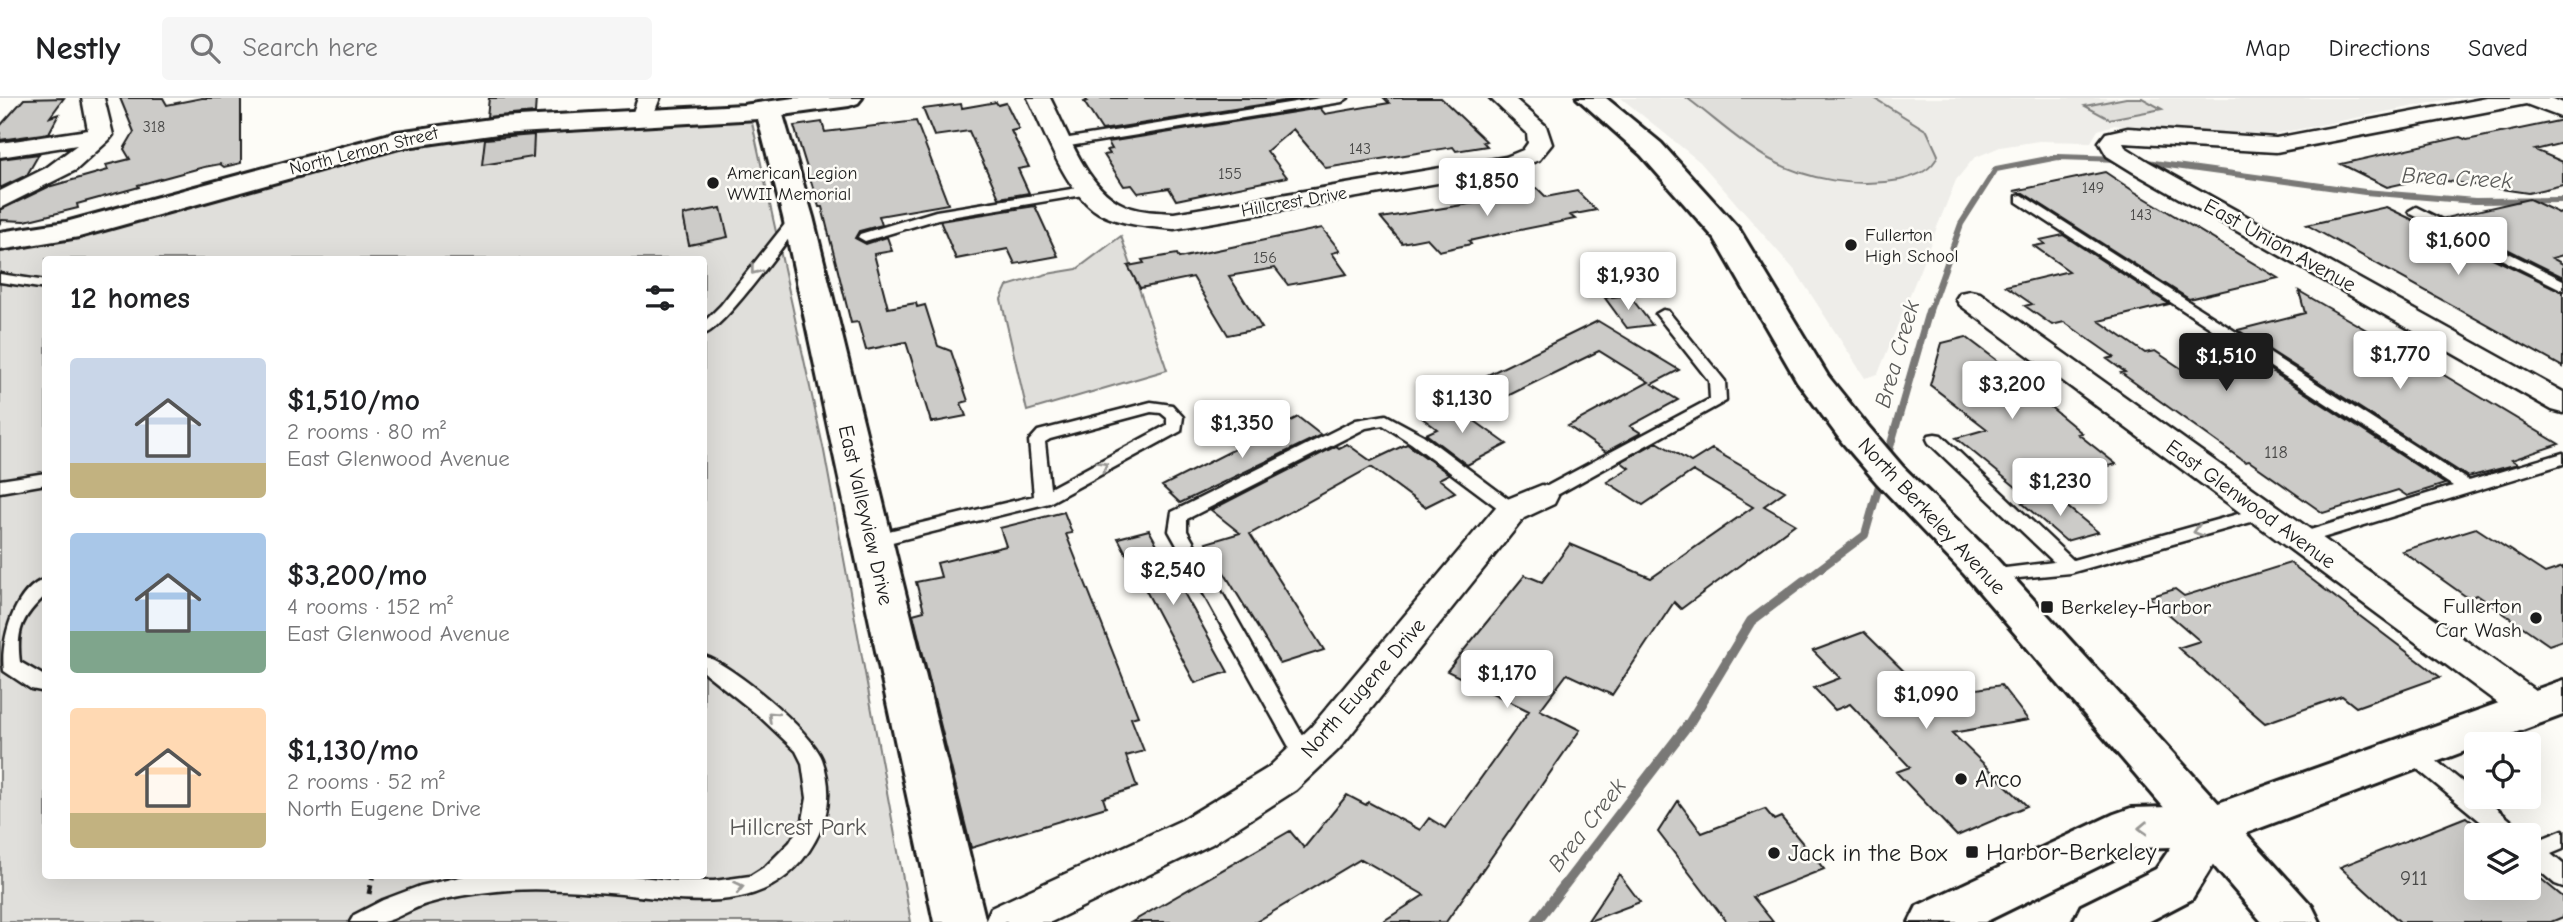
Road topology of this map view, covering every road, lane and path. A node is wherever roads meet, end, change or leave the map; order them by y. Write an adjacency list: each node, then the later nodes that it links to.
1 (93, 98): 12 (street)
2 (849, 98): 9 (street, North Lemon Street)
3 (1039, 98): 13 (street, Hillcrest Drive)
4 (1342, 98): 13 (lane)
5 (1502, 98): 15 (street, Hillcrest Drive)
6 (1590, 98): 44 (street, North Berkeley Avenue)
7 (2522, 98): 30 (street, East Union Avenue)
8 (2532, 98): 11 (street)
9 (775, 105): 10 (street, North Lemon Street); 19 (street, East Valleyview Drive)
10 (645, 108): 20 (street, North Lemon Street)
11 (2563, 111)
12 (101, 135): 14 (street); 17 (street)
13 (1063, 143): 15 (street, Hillcrest Drive)
14 (0, 150)
15 (1090, 190): 21 (lane)
16 (2022, 199): 37 (lane)
17 (0, 201)
18 (2416, 212): 26 (lane)
19 (797, 217): 29 (lane, one-way to 29); 42 (street, East Valleyview Drive)
20 (54, 234): 22 (street, North Lemon Street); 23 (street, North Lemon Street)
21 (865, 237)
22 (0, 241)
23 (0, 249)
24 (0, 278): 25 (lane)
25 (42, 284)
26 (2563, 286)
27 (1970, 299): 40 (street, East Glenwood Avenue)
28 (1663, 314): 39 (lane)
29 (707, 327)
30 (2441, 335): 31 (lane); 32 (street, East Union Avenue)
31 (2379, 353)
32 (2563, 404)
33 (1935, 439): 43 (lane)
34 (2563, 458): 37 (lane)
35 (42, 479): 36 (lane)
36 (0, 486)
37 (2468, 488): 41 (lane)
38 (1043, 499): 38 (lane, one-way to 38); 42 (lane)
39 (1527, 503): 50 (street, North Eugene Drive); 50 (lane)
40 (2263, 513): 41 (street, East Glenwood Avenue); 43 (lane, one-way to 43)
41 (2300, 539): 48 (street, East Glenwood Avenue)
42 (872, 541): 60 (street, East Valleyview Drive)
43 (2070, 567): 44 (lane)
44 (1987, 575): 52 (street, North Berkeley Avenue)
45 (42, 588): 47 (lane)
46 (707, 665): 58 (lane, one-way to 46)
47 (42, 684)
48 (2547, 702): 49 (street)
49 (2411, 752): 51 (lane); 52 (street)
50 (1305, 757): 61 (street, North Eugene Drive)
51 (2498, 823)
52 (2211, 826): 62 (street, one-way to 62); 63 (street); 64 (street, North Berkeley Avenue)
53 (2563, 839): 54 (lane)
54 (2541, 847)
55 (2541, 858): 56 (lane)
56 (2563, 877)
57 (508, 879): 59 (lane, one-way to 57)
58 (508, 879)
59 (362, 922)
60 (960, 922)
61 (1007, 922)
62 (1935, 922)
63 (2099, 922)
64 (2294, 922)

